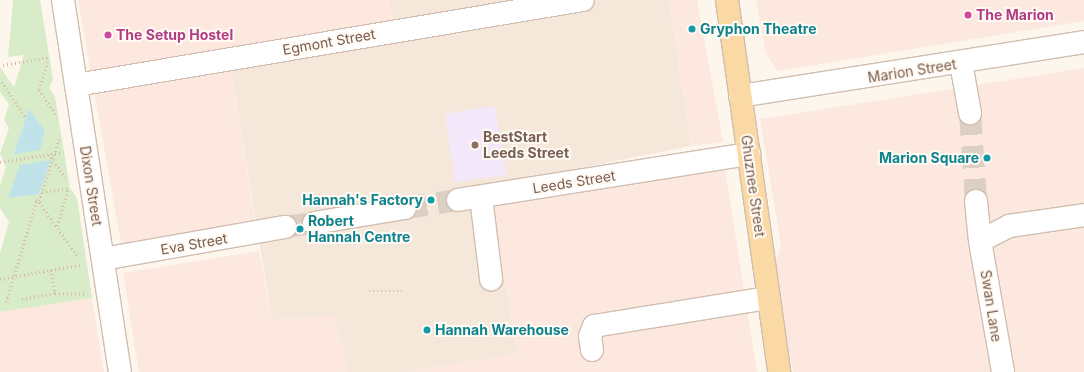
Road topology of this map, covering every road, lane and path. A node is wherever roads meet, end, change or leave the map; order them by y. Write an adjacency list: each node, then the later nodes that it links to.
1 (63, 0): 10 (street, Dixon Street)
2 (583, 0): 10 (street, Egmont Street)
3 (727, 0): 11 (main road, Ghuznee Street)
4 (1084, 42): 7 (street, Marion Street)
5 (49, 57): 6 (path); 8 (path); 14 (path)
6 (53, 57)
7 (961, 63): 11 (street, Marion Street); 12 (street)
8 (3, 64)
9 (2, 82): 13 (path)
10 (76, 85): 34 (street, Dixon Street)
11 (740, 96): 19 (main road, Ghuznee Street)
12 (970, 113)
13 (26, 118)
14 (59, 119)
15 (61, 132): 17 (path)
16 (67, 151): 17 (path)
17 (54, 153): 18 (path); 20 (path)
18 (49, 154): 20 (path); 21 (path)
19 (749, 154): 24 (street, Leeds Street); 43 (main road, Ghuznee Street)
20 (53, 159): 22 (path); 23 (path)
21 (0, 162)
22 (68, 188): 23 (path); 31 (path)
23 (42, 192): 26 (path)
24 (481, 197): 25 (street); 38 (street)
25 (458, 200)
26 (39, 201): 31 (path); 36 (path)
27 (976, 201): 33 (street, Swan Lane)
28 (405, 208): 30 (street)
29 (1084, 215): 33 (street)
30 (314, 223)
31 (57, 227): 34 (path)
32 (285, 228): 34 (street, Eva Street)
33 (980, 241): 49 (street, Swan Lane)
34 (91, 262): 35 (path); 47 (street, Dixon Street)
35 (51, 270): 36 (path); 41 (path)
36 (14, 276): 37 (path); 45 (path)
37 (0, 279)
38 (492, 279)
39 (369, 291): 40 (path)
40 (405, 291)
41 (55, 293): 42 (path); 44 (path)
42 (88, 294)
43 (767, 298): 46 (street); 48 (main road, Ghuznee Street)
44 (22, 299)
45 (6, 302)
46 (592, 350)
47 (120, 372)
48 (778, 372)
49 (1003, 372)

